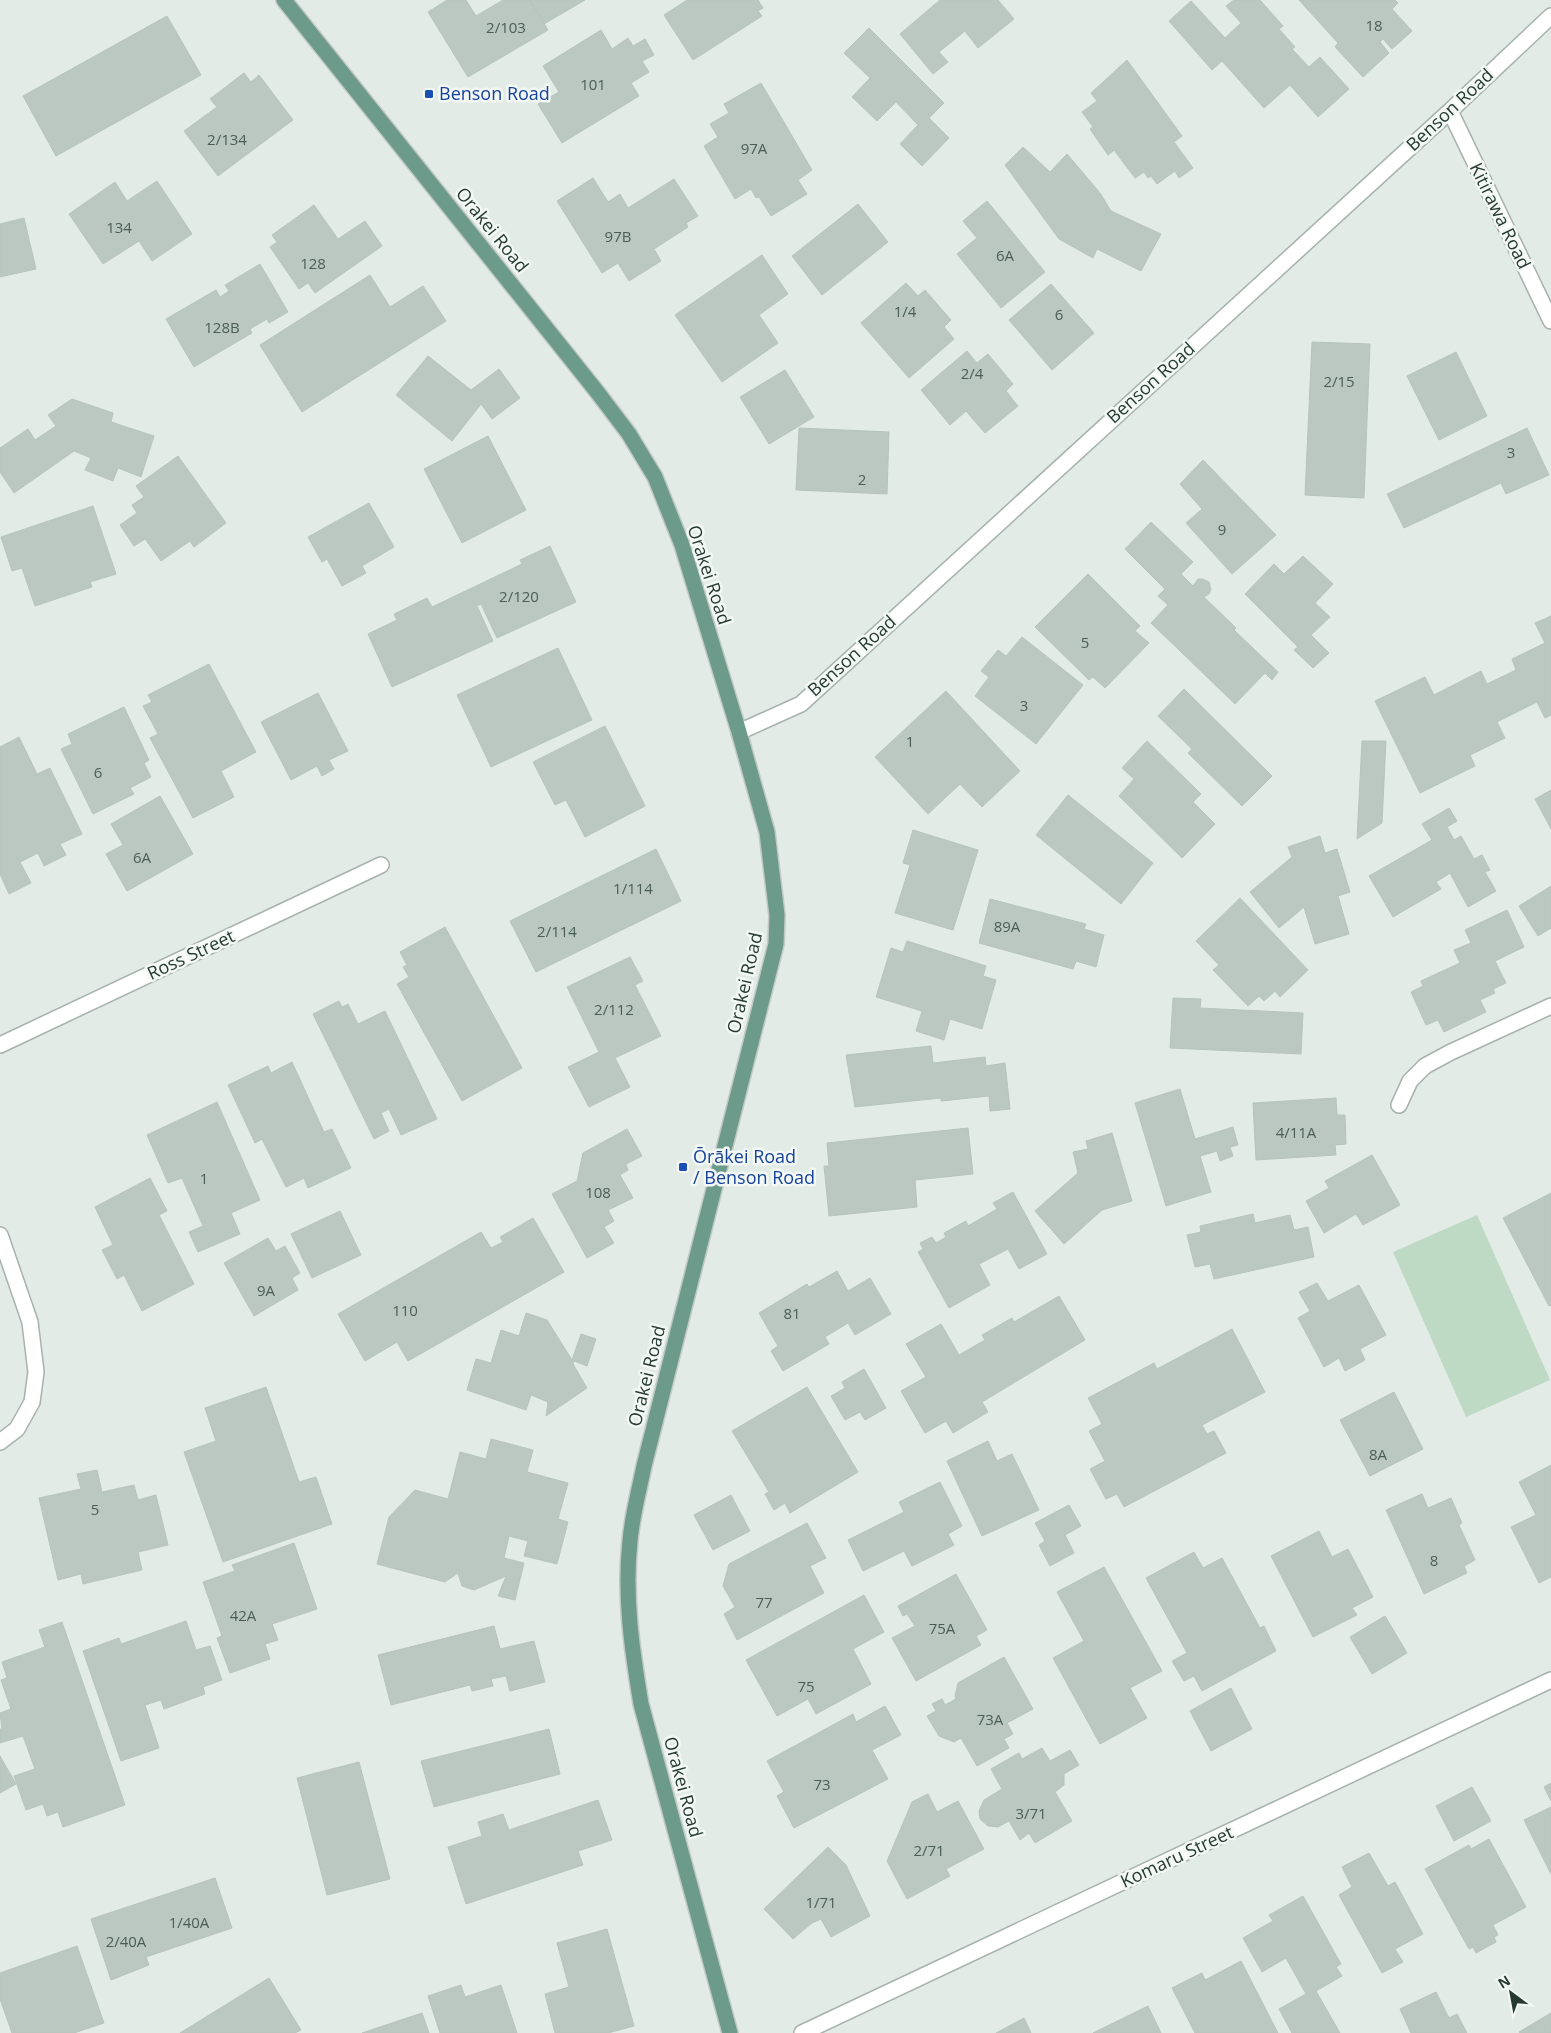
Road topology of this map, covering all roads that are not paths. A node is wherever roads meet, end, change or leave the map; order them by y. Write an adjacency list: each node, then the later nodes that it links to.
1 (284, 0): 5 (main road, Orakei Road)
2 (1551, 16): 3 (street, Benson Road)
3 (1450, 111): 4 (street, Kitirawa Road); 5 (street, Benson Road)
4 (1551, 321)
5 (739, 732): 13 (main road, Orakei Road)
6 (381, 865): 8 (street, Ross Street)
7 (1551, 1006): 9 (street)
8 (0, 1044)
9 (1399, 1105)
10 (0, 1235): 11 (street)
11 (0, 1442)
12 (1551, 1680): 14 (street, Komaru Street)
13 (730, 2033)
14 (802, 2033)

